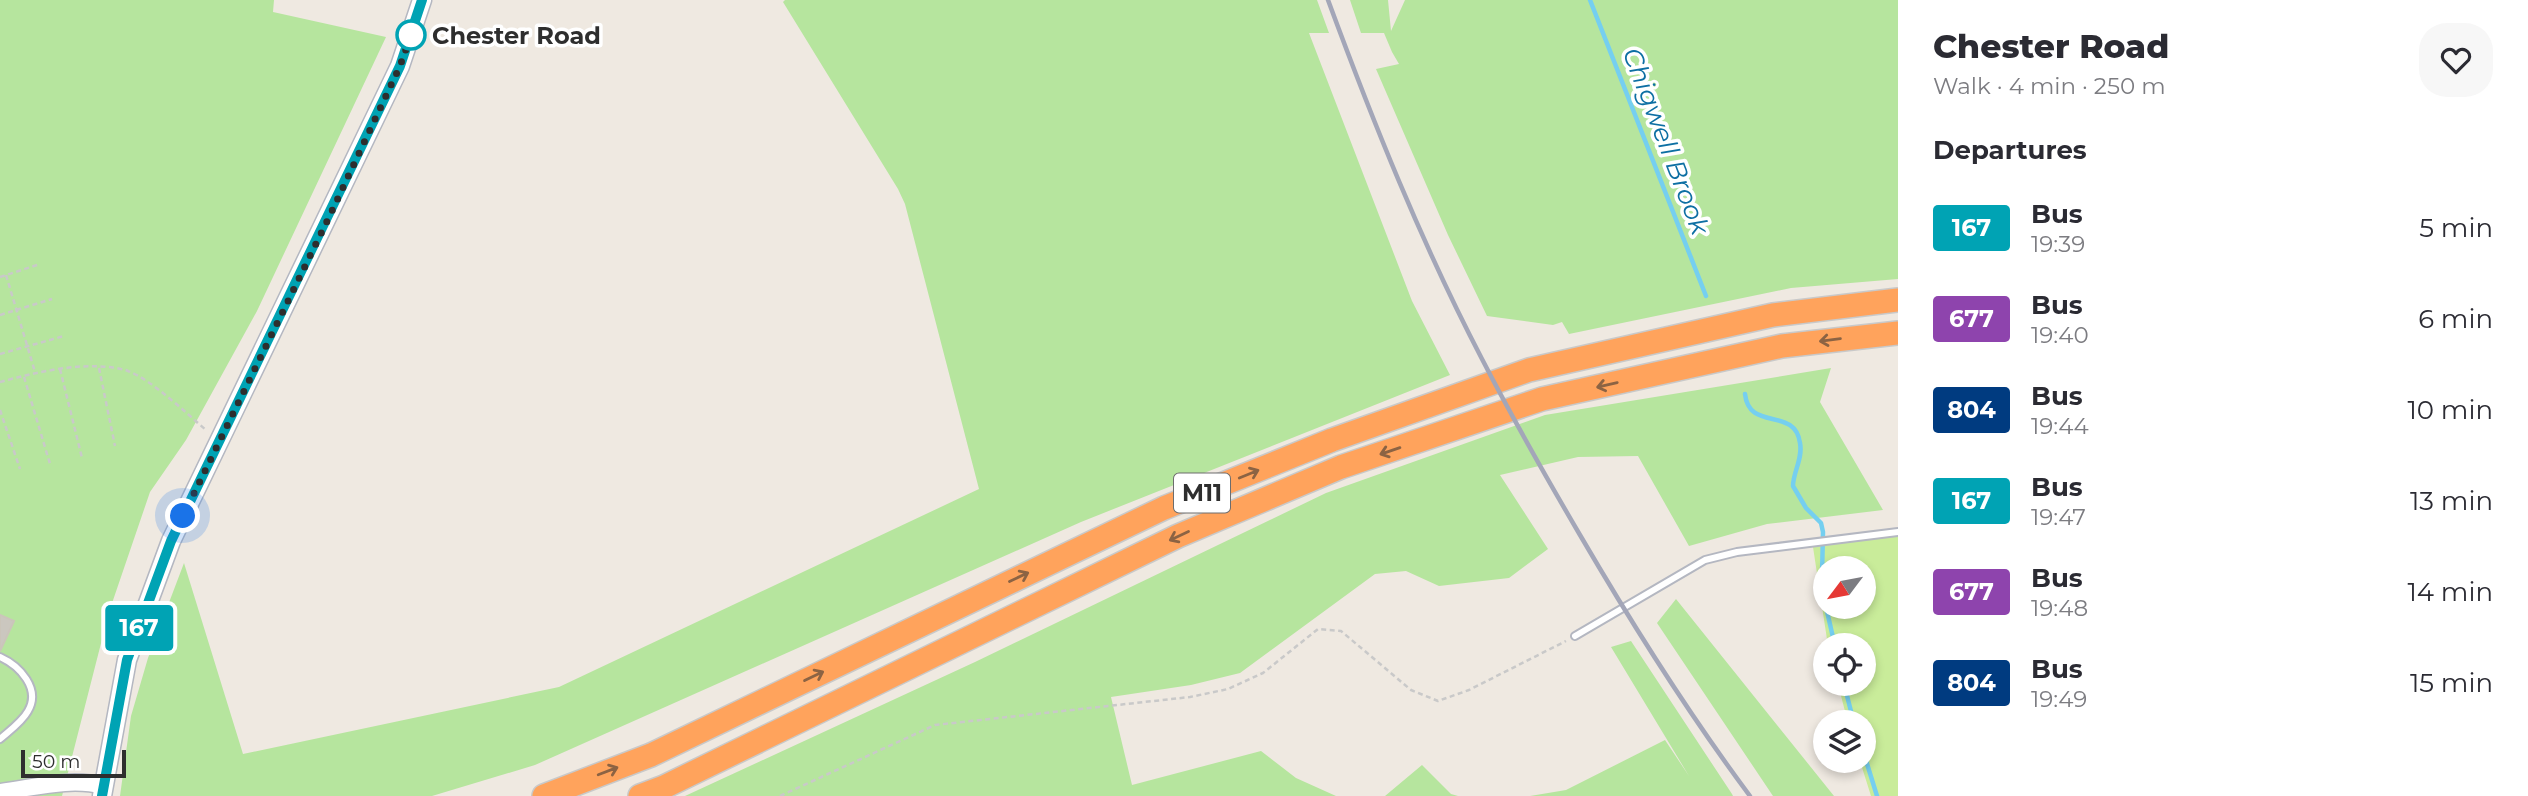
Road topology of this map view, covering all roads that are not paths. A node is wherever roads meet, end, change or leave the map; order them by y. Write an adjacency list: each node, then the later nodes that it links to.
1 (422, 0): 8 (main road)
2 (1898, 300): 10 (highway, M11, one-way to 2)
3 (1898, 333): 11 (highway, M11, one-way to 11)
4 (1898, 533): 5 (lane)
5 (1575, 636)
6 (0, 657): 7 (lane)
7 (0, 739)
8 (103, 791): 9 (street)
9 (0, 792)
10 (544, 796)
11 (640, 796)

